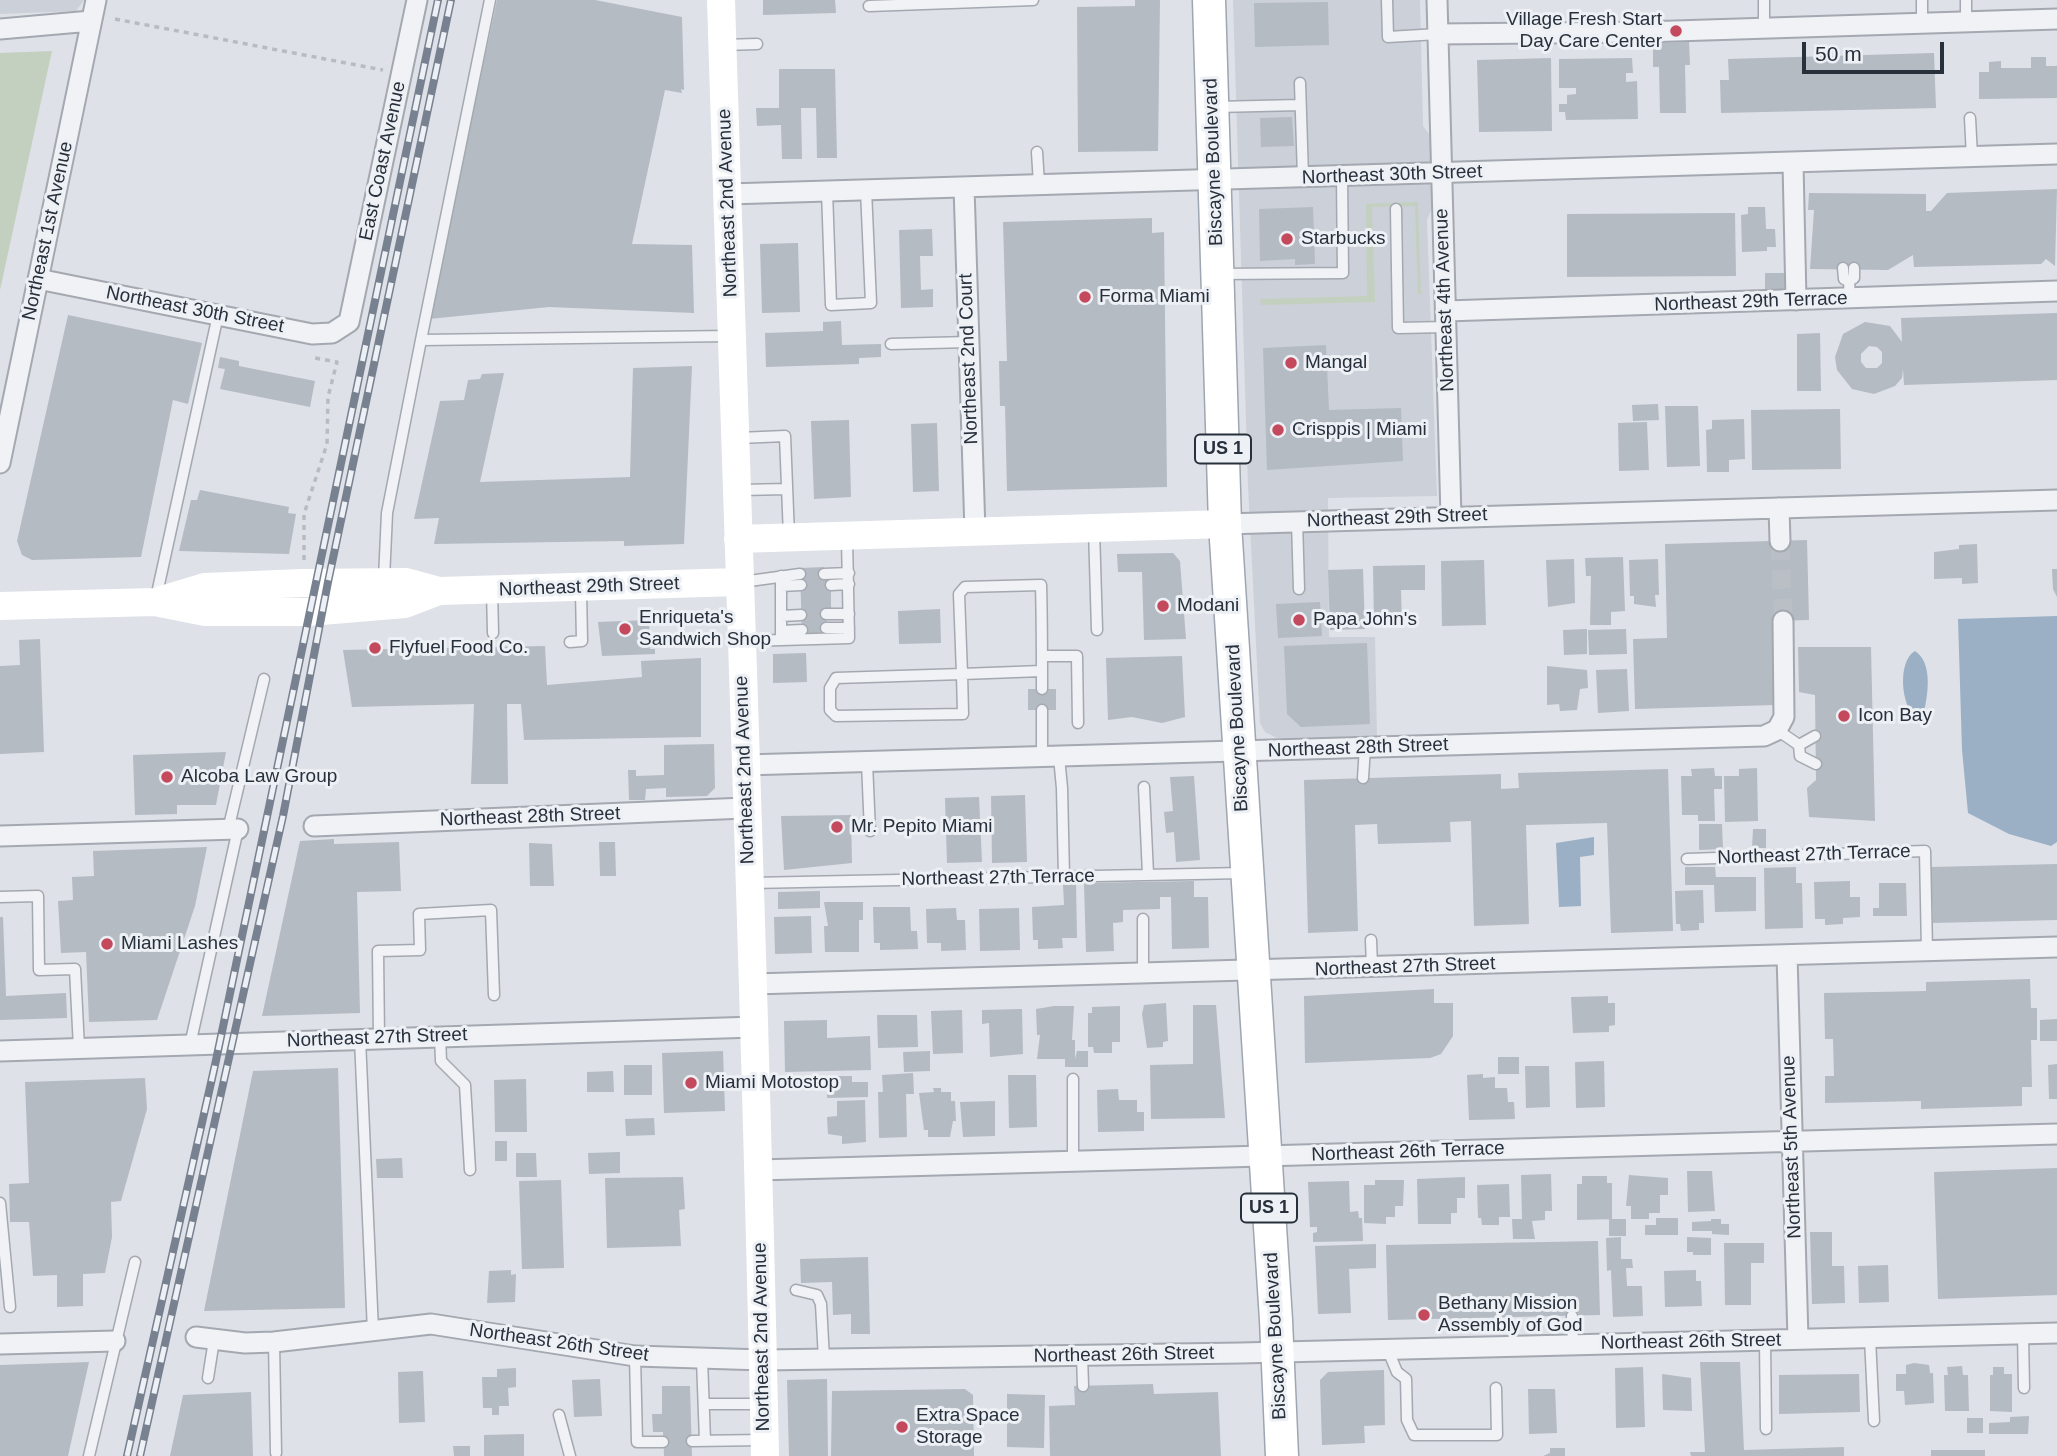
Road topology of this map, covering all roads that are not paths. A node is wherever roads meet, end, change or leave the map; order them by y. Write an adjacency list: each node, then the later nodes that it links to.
1 (96, 0): 14 (street, Northeast 1st Avenue)
2 (417, 0): 48 (street, East Coast Avenue)
3 (491, 0): 50 (lane)
4 (722, 0): 21 (street, Northeast 2nd Avenue)
5 (1033, 0): 12 (lane)
6 (1209, 0): 24 (main road, Biscayne Boulevard / US 1)
7 (1387, 0): 19 (lane)
8 (1437, 0): 19 (street, Northeast 4th Avenue)
9 (1764, 0): 17 (lane)
10 (1922, 0): 15 (lane)
11 (1966, 0): 16 (lane)
12 (869, 6)
13 (2057, 19): 16 (street)
14 (91, 21): 18 (street); 42 (street, Northeast 1st Avenue)
15 (1922, 22): 16 (street); 17 (street)
16 (1966, 22)
17 (1764, 28): 19 (street)
18 (0, 29)
19 (1438, 34): 30 (street, Northeast 4th Avenue)
20 (757, 44): 21 (lane)
21 (723, 45): 38 (street, Northeast 2nd Avenue)
22 (1300, 83): 23 (lane)
23 (1300, 104): 24 (lane); 32 (lane)
24 (1212, 107): 33 (main road, Biscayne Boulevard / US 1)
25 (1970, 118): 28 (lane)
26 (1038, 152): 34 (lane)
27 (2057, 154): 28 (street, Northeast 30th Street)
28 (1972, 157): 29 (street, Northeast 30th Street)
29 (1794, 163): 30 (street, Northeast 30th Street); 45 (street)
30 (1442, 173): 31 (street, Northeast 30th Street); 47 (street, Northeast 4th Avenue)
31 (1342, 176): 32 (street, Northeast 30th Street); 41 (lane)
32 (1303, 177): 33 (street, Northeast 30th Street)
33 (1214, 180): 34 (street, Northeast 30th Street); 41 (main road, Biscayne Boulevard / US 1)
34 (1039, 184): 35 (street, Northeast 30th Street)
35 (964, 187): 36 (street, Northeast 30th Street); 51 (street, Northeast 2nd Court)
36 (866, 190): 37 (street, Northeast 30th Street); 37 (lane)
37 (827, 191): 38 (street, Northeast 30th Street)
38 (728, 194): 49 (street, Northeast 2nd Avenue)
39 (1396, 209): 47 (lane)
40 (1848, 268): 43 (lane)
41 (1217, 274): 61 (main road, Biscayne Boulevard / US 1)
42 (38, 279): 46 (street, Northeast 30th Street); 54 (street, Northeast 1st Avenue)
43 (1849, 290): 44 (street, Northeast 29th Terrace); 45 (street, Northeast 29th Terrace)
44 (2057, 291)
45 (1796, 300): 47 (street, Northeast 29th Terrace)
46 (218, 314): 48 (street, Northeast 30th Street); 80 (lane)
47 (1446, 319): 59 (street, Northeast 4th Avenue)
48 (349, 322)
49 (732, 336): 50 (lane); 53 (street, Northeast 2nd Avenue)
50 (421, 340): 71 (lane)
51 (969, 342): 52 (lane); 63 (street, Northeast 2nd Court)
52 (891, 344)
53 (734, 438): 55 (lane); 56 (street, Northeast 2nd Avenue)
54 (0, 463)
55 (787, 489): 56 (lane); 65 (lane)
56 (737, 490): 66 (street, Northeast 2nd Avenue)
57 (2057, 500): 58 (street, Northeast 29th Street)
58 (1779, 508): 59 (street, Northeast 29th Street); 67 (street)
59 (1451, 517): 60 (street, Northeast 29th Street)
60 (1297, 521): 61 (street, Northeast 29th Street); 77 (lane)
61 (1225, 524): 62 (street, Northeast 29th Street); 106 (main road, Biscayne Boulevard / US 1)
62 (1094, 528): 63 (street, Northeast 29th Street); 90 (lane)
63 (975, 532): 64 (street, Northeast 29th Street)
64 (847, 536): 65 (street, Northeast 29th Street); 68 (lane)
65 (789, 537): 66 (street, Northeast 29th Street)
66 (738, 539): 73 (street, Northeast 2nd Avenue)
67 (1780, 541)
68 (849, 573): 69 (lane); 74 (lane)
69 (824, 574)
70 (801, 580): 72 (lane)
71 (384, 581): 79 (street, Northeast 29th Street); 80 (street, Northeast 29th Street)
72 (781, 581): 73 (lane); 85 (lane)
73 (738, 582): 76 (street, Northeast 29th Street); 94 (street, Northeast 2nd Avenue)
74 (849, 584): 75 (lane); 83 (lane)
75 (831, 585)
76 (581, 587): 78 (street, Northeast 29th Street); 93 (lane)
77 (1299, 589)
78 (492, 590): 79 (street, Northeast 29th Street); 91 (lane)
79 (439, 592): 80 (street, Northeast 29th Street)
80 (155, 601): 81 (street, Northeast 29th Street)
81 (0, 606)
82 (826, 614): 83 (lane)
83 (849, 614): 88 (lane)
84 (801, 615): 85 (lane)
85 (781, 616): 92 (lane)
86 (1783, 621): 102 (street)
87 (826, 628): 88 (lane)
88 (849, 628): 92 (lane)
89 (802, 630): 92 (lane)
90 (1097, 630)
91 (493, 633)
92 (781, 635): 94 (lane)
93 (570, 642)
94 (740, 642): 110 (street, Northeast 2nd Avenue)
95 (1042, 656): 96 (lane); 97 (lane); 101 (lane)
96 (1042, 671): 97 (lane); 99 (lane)
97 (962, 674): 97 (lane)
98 (264, 679): 115 (lane)
99 (1042, 689)
100 (1042, 710): 107 (lane)
101 (1078, 723)
102 (1777, 730): 104 (lane); 105 (street, Northeast 28th Street)
103 (1815, 736): 104 (lane)
104 (1799, 745): 109 (lane)
105 (1365, 747): 106 (street, Northeast 28th Street); 111 (lane)
106 (1240, 751): 107 (street, Northeast 28th Street); 119 (main road, Biscayne Boulevard / US 1)
107 (1050, 757): 108 (street, Northeast 28th Street); 121 (lane)
108 (867, 763): 110 (street, Northeast 28th Street); 116 (lane)
109 (1816, 764)
110 (744, 765): 113 (street, Northeast 2nd Avenue)
111 (1363, 778)
112 (1144, 787): 120 (lane)
113 (745, 808): 114 (street, Northeast 28th Street); 122 (street, Northeast 2nd Avenue)
114 (314, 826)
115 (233, 829): 117 (street); 137 (lane)
116 (870, 831)
117 (0, 836)
118 (1687, 859): 127 (lane, Northeast 27th Terrace)
119 (1246, 873): 120 (lane, Northeast 27th Terrace); 130 (main road, Biscayne Boulevard / US 1)
120 (1148, 875): 121 (lane, Northeast 27th Terrace)
121 (1063, 877): 122 (lane, Northeast 27th Terrace)
122 (750, 883): 132 (street, Northeast 2nd Avenue)
123 (0, 897): 138 (lane)
124 (1143, 919): 131 (lane)
125 (1371, 940): 129 (lane)
126 (2057, 947): 127 (street, Northeast 27th Street)
127 (1927, 951): 128 (street, Northeast 27th Street)
128 (1787, 955): 129 (street, Northeast 27th Street); 142 (street, Northeast 5th Avenue)
129 (1373, 967): 130 (street, Northeast 27th Street)
130 (1254, 971): 131 (street, Northeast 27th Street); 143 (main road, Biscayne Boulevard / US 1)
131 (1143, 974): 132 (street, Northeast 27th Street)
132 (753, 984): 134 (street, Northeast 2nd Avenue)
133 (494, 995): 136 (lane)
134 (755, 1027): 135 (street, Northeast 27th Street); 146 (street, Northeast 2nd Avenue)
135 (440, 1036): 136 (street, Northeast 27th Street); 145 (lane)
136 (370, 1039): 137 (street, Northeast 27th Street); 152 (lane)
137 (190, 1045): 138 (street, Northeast 27th Street)
138 (79, 1048): 139 (street, Northeast 27th Street)
139 (0, 1051)
140 (1073, 1079): 144 (lane)
141 (2057, 1133): 142 (street, Northeast 26th Terrace)
142 (1792, 1142): 143 (street, Northeast 26th Terrace); 157 (street, Northeast 5th Avenue)
143 (1266, 1156): 144 (street, Northeast 26th Terrace); 164 (main road, Biscayne Boulevard / US 1)
144 (1073, 1161): 146 (street, Northeast 26th Terrace)
145 (470, 1170)
146 (758, 1170): 169 (street, Northeast 2nd Avenue)
147 (0, 1203): 150 (lane)
148 (135, 1262): 159 (lane)
149 (796, 1290): 168 (lane)
150 (10, 1307)
151 (1572, 1316): 162 (lane)
152 (373, 1331): 160 (street, Northeast 26th Street); 166 (street, Northeast 26th Street)
153 (2057, 1333): 154 (street, Northeast 26th Street)
154 (2023, 1334): 156 (street, Northeast 26th Street); 173 (lane)
155 (205, 1338): 160 (street, Northeast 26th Street); 170 (lane)
156 (1870, 1338): 157 (street, Northeast 26th Street); 177 (lane)
157 (1798, 1339): 158 (street, Northeast 26th Street)
158 (1765, 1340): 162 (street, Northeast 26th Street); 178 (lane)
159 (116, 1341): 161 (street); 184 (lane)
160 (274, 1342): 183 (lane)
161 (0, 1344)
162 (1573, 1344): 163 (street, Northeast 26th Street)
163 (1387, 1348): 164 (street, Northeast 26th Street); 172 (lane)
164 (1278, 1352): 165 (street, Northeast 26th Street); 186 (main road, Biscayne Boulevard / US 1)
165 (1082, 1355): 168 (street, Northeast 26th Street); 171 (lane)
166 (635, 1356): 167 (street, Northeast 26th Street); 181 (lane)
167 (702, 1359): 169 (street, Northeast 26th Street); 174 (lane)
168 (824, 1359): 169 (street, Northeast 26th Street)
169 (763, 1360): 175 (street, Northeast 2nd Avenue)
170 (208, 1378)
171 (1083, 1386)
172 (1496, 1388)
173 (2024, 1388)
174 (704, 1404): 175 (lane); 180 (lane)
175 (764, 1405): 182 (street, Northeast 2nd Avenue)
176 (559, 1415): 185 (lane)
177 (1874, 1421)
178 (1766, 1429)
179 (692, 1441): 180 (lane)
180 (705, 1441): 182 (lane)
181 (663, 1442)
182 (765, 1448)
183 (276, 1453)
184 (89, 1456)
185 (570, 1456)
186 (1282, 1456)

